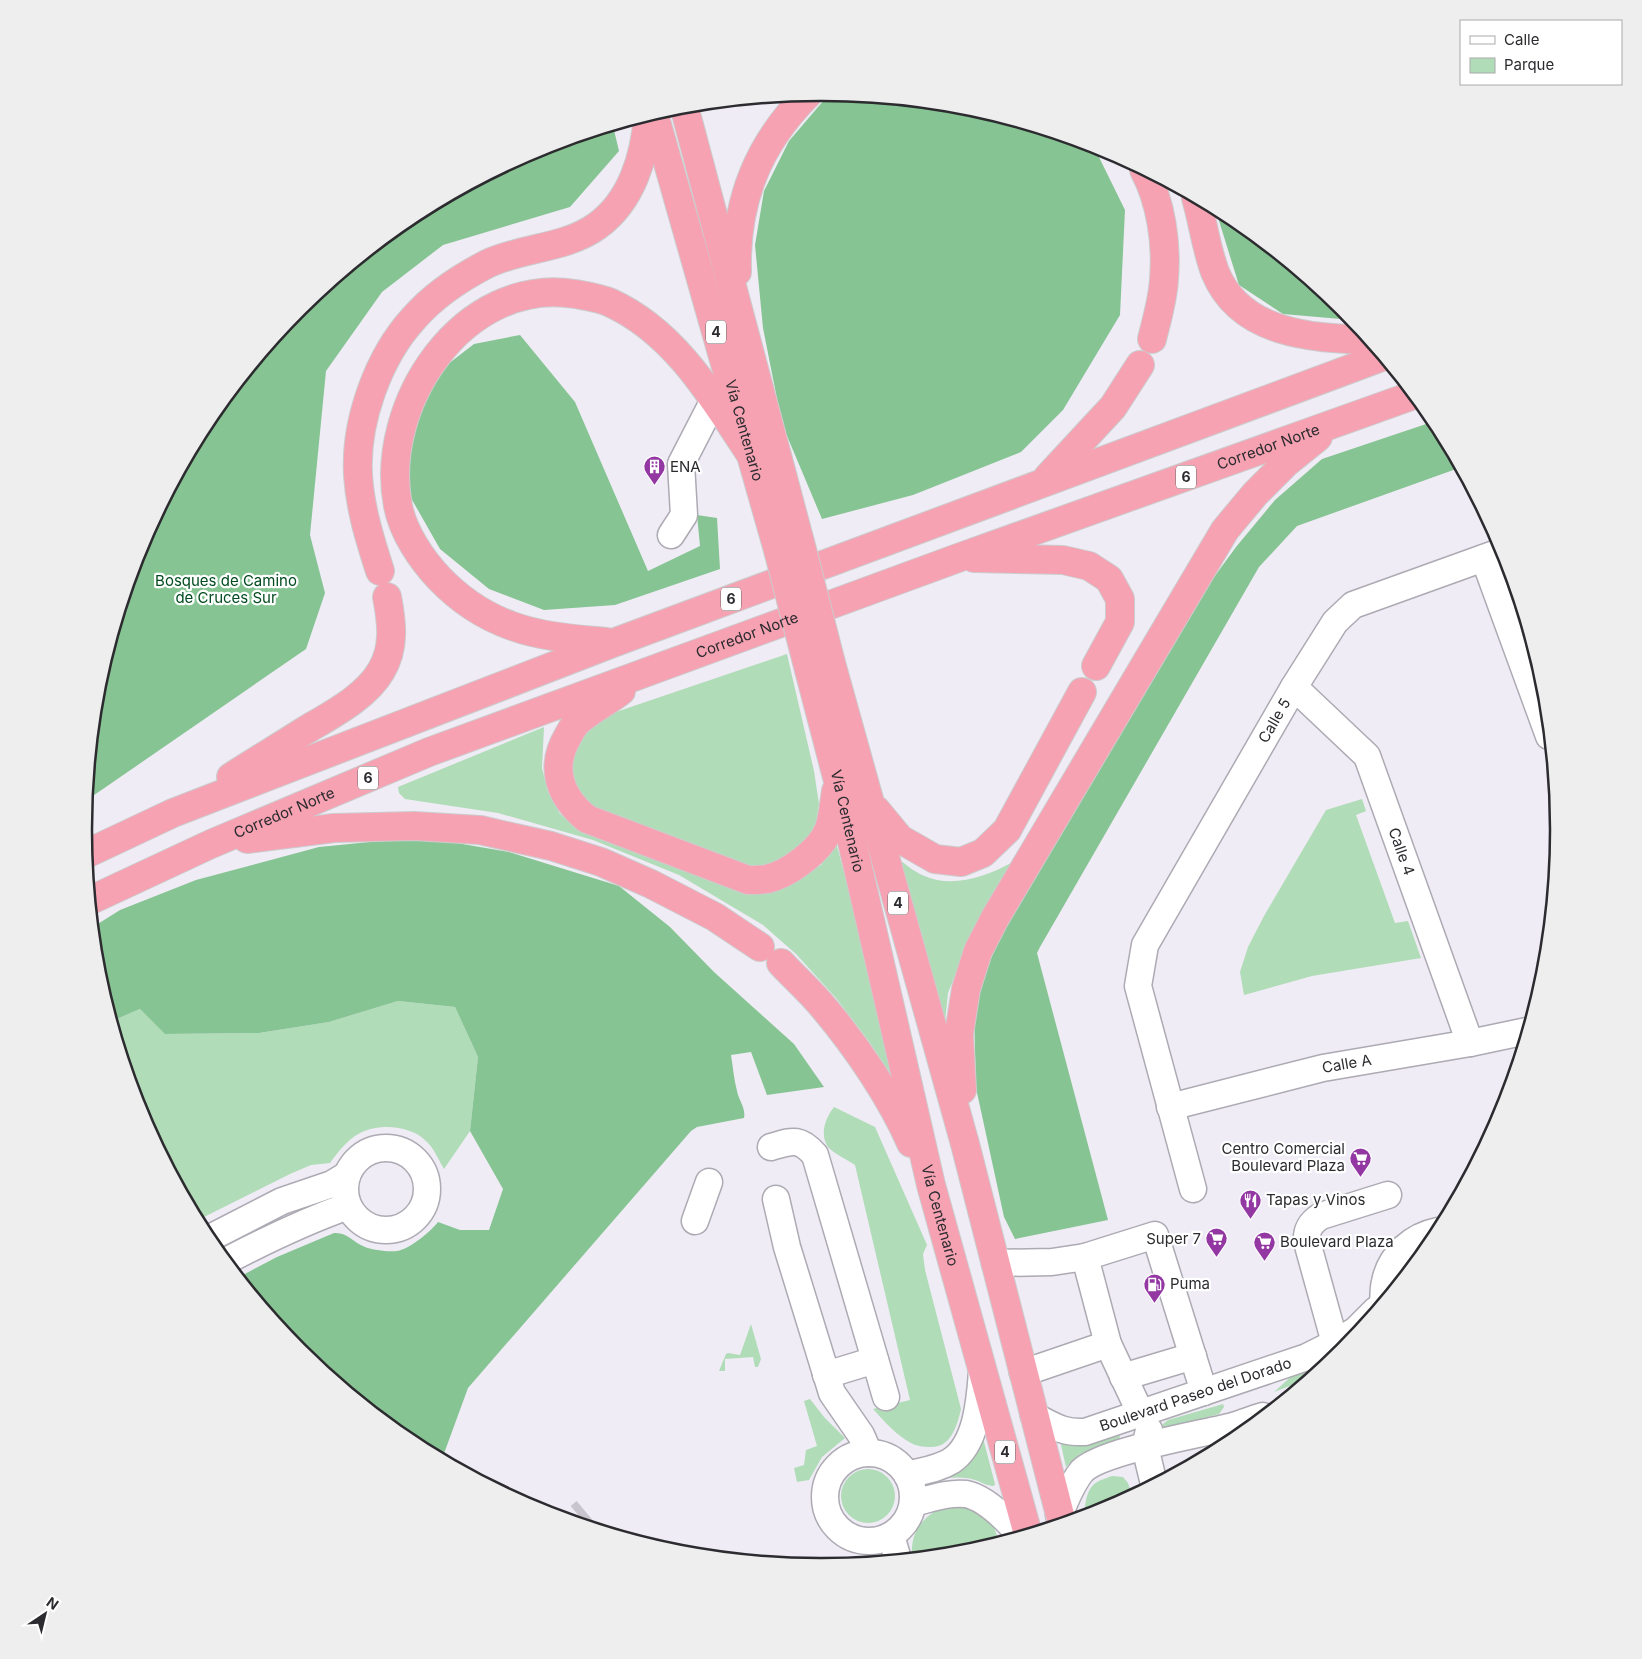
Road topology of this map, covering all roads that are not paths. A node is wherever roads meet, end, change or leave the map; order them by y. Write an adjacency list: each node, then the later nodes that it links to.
1 (800, 102): 7 (highway)
2 (686, 114): 7 (highway, Vía Centenario / 4)
3 (656, 120): 15 (highway, Vía Centenario / 4)
4 (647, 122): 21 (highway)
5 (1147, 178): 8 (highway)
6 (1198, 207): 9 (highway)
7 (739, 311): 18 (highway, Vía Centenario / 4)
8 (1152, 339)
9 (1360, 340)
10 (1377, 359): 16 (highway, 6)
11 (1140, 365): 16 (highway)
12 (1407, 397): 14 (highway, Corredor Norte / 6)
13 (714, 400): 15 (highway); 17 (street); 23 (highway)
14 (1334, 424): 20 (highway, Corredor Norte / 6); 39 (highway)
15 (751, 455): 18 (highway, Vía Centenario / 4)
16 (1043, 482): 23 (highway, 6)
17 (672, 535)
18 (789, 546): 24 (highway, Vía Centenario / 4, bridge)
19 (1494, 554): 27 (street, Calle 5); 29 (street)
20 (958, 558): 25 (highway); 26 (highway, Corredor Norte / 6)
21 (380, 571)
22 (387, 597): 32 (highway)
23 (613, 642): 32 (highway, 6)
24 (820, 666): 30 (highway, Vía Centenario / 4); 31 (highway, Vía Centenario / 4)
25 (1096, 666)
26 (651, 670): 30 (highway); 33 (highway, Corredor Norte / 6)
27 (1294, 687): 37 (street, Calle 4); 38 (street, Calle 5)
28 (1082, 692): 31 (highway)
29 (1538, 699)
30 (838, 781): 43 (highway, Vía Centenario / 4)
31 (870, 804): 39 (highway, Vía Centenario / 4)
32 (173, 813): 34 (highway, 6)
33 (211, 844): 35 (highway, Corredor Norte / 6); 43 (highway)
34 (93, 851)
35 (96, 898)
36 (1521, 1032): 37 (street, Calle A)
37 (1470, 1043): 38 (street, Calle A)
38 (1170, 1107): 44 (street)
39 (965, 1144): 53 (highway, Vía Centenario / 4)
40 (771, 1148): 59 (street)
41 (347, 1175): 47 (street); 47 (street); 50 (street)
42 (709, 1182): 48 (street)
43 (931, 1185): 60 (highway, Vía Centenario / 4)
44 (1192, 1190)
45 (1388, 1195): 56 (street)
46 (776, 1199): 63 (street)
47 (348, 1206): 52 (street)
48 (695, 1221)
49 (1427, 1233): 54 (street)
50 (216, 1235)
51 (1085, 1257): 53 (street); 57 (street); 58 (street)
52 (232, 1258)
53 (995, 1263): 62 (highway, Vía Centenario / 4)
54 (1384, 1292)
55 (1342, 1339): 56 (street, Boulevard Paseo del Dorado)
56 (1335, 1343): 61 (street, Boulevard Paseo del Dorado)
57 (1108, 1344): 62 (street); 64 (street)
58 (1193, 1356): 64 (street); 65 (street)
59 (875, 1360): 63 (street); 66 (street)
60 (982, 1371): 73 (street); 78 (highway, Vía Centenario / 4)
61 (1269, 1371): 65 (street, Boulevard Paseo del Dorado); 70 (street)
62 (1023, 1373): 68 (highway, Vía Centenario / 4)
63 (826, 1375): 72 (street)
64 (1123, 1377): 67 (street)
65 (1199, 1394): 67 (street, Boulevard Paseo del Dorado); 71 (street)
66 (886, 1397)
67 (1140, 1412): 68 (street, Boulevard Paseo del Dorado)
68 (1034, 1416): 76 (highway, Vía Centenario / 4)
69 (1241, 1424): 70 (street)
70 (1235, 1426): 71 (street)
71 (1145, 1447): 74 (street); 77 (street)
72 (869, 1453): 73 (street); 81 (street)
73 (907, 1475): 75 (street)
74 (1152, 1478)
75 (913, 1503): 79 (street); 80 (street)
76 (1060, 1517)
77 (1062, 1517)
78 (1026, 1528)
79 (1017, 1531)
80 (895, 1547): 81 (street)
81 (866, 1551)

